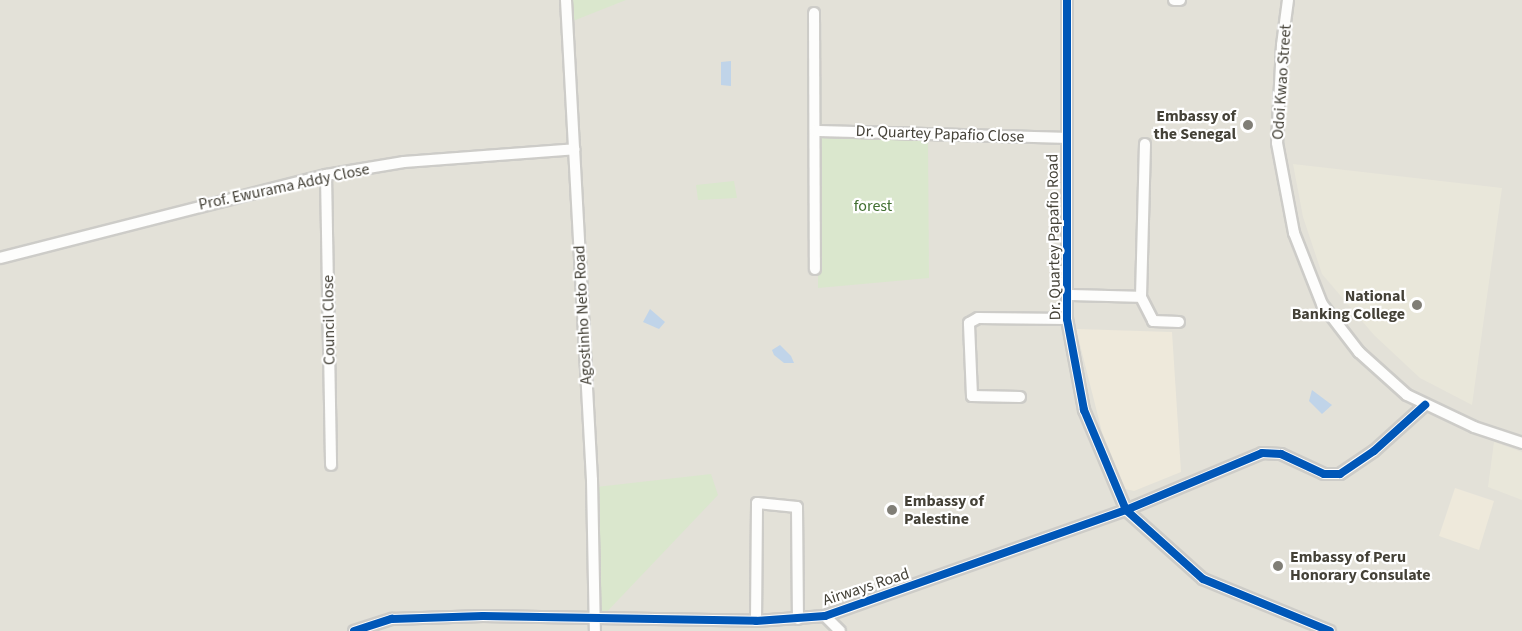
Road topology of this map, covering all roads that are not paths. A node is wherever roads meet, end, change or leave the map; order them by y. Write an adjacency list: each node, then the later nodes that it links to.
1 (566, 0): 10 (street, Agostinho Neto Road)
2 (1067, 0): 8 (street, Dr. Quartey Papafio Road)
3 (1174, 0): 4 (street)
4 (1180, 0)
5 (1288, 0): 19 (street, Odoi Kwao Street)
6 (814, 13): 7 (street)
7 (815, 131): 8 (street, Dr. Quartey Papafio Close); 13 (street)
8 (1065, 138): 14 (street, Dr. Quartey Papafio Road)
9 (1145, 144): 15 (street)
10 (575, 149): 11 (street, Prof. Ewurama Addy Close); 24 (street, Agostinho Neto Road)
11 (326, 175): 12 (street, Prof. Ewurama Addy Close); 21 (street, Council Close)
12 (0, 258)
13 (816, 269)
14 (1067, 295): 15 (street); 16 (street, Dr. Quartey Papafio Road)
15 (1141, 297): 17 (street)
16 (1067, 319): 18 (street); 22 (street, Dr. Quartey Papafio Road)
17 (1179, 322)
18 (1020, 397)
19 (1425, 405): 20 (street, Odoi Kwao Street); 22 (street, Airways Road)
20 (1522, 442)
21 (331, 465)
22 (1126, 510): 23 (street, Airways Road); 30 (street, Dr. Quartey Papafio Road)
23 (825, 616): 25 (street, Airways Road); 29 (street)
24 (592, 619): 26 (street, Airways Road); 27 (street, Airways Road); 28 (street, Agostinho Neto Road)
25 (798, 619): 26 (street, Airways Road); 26 (street)
26 (756, 621)
27 (354, 631)
28 (595, 631)
29 (840, 631)
30 (1330, 631)

